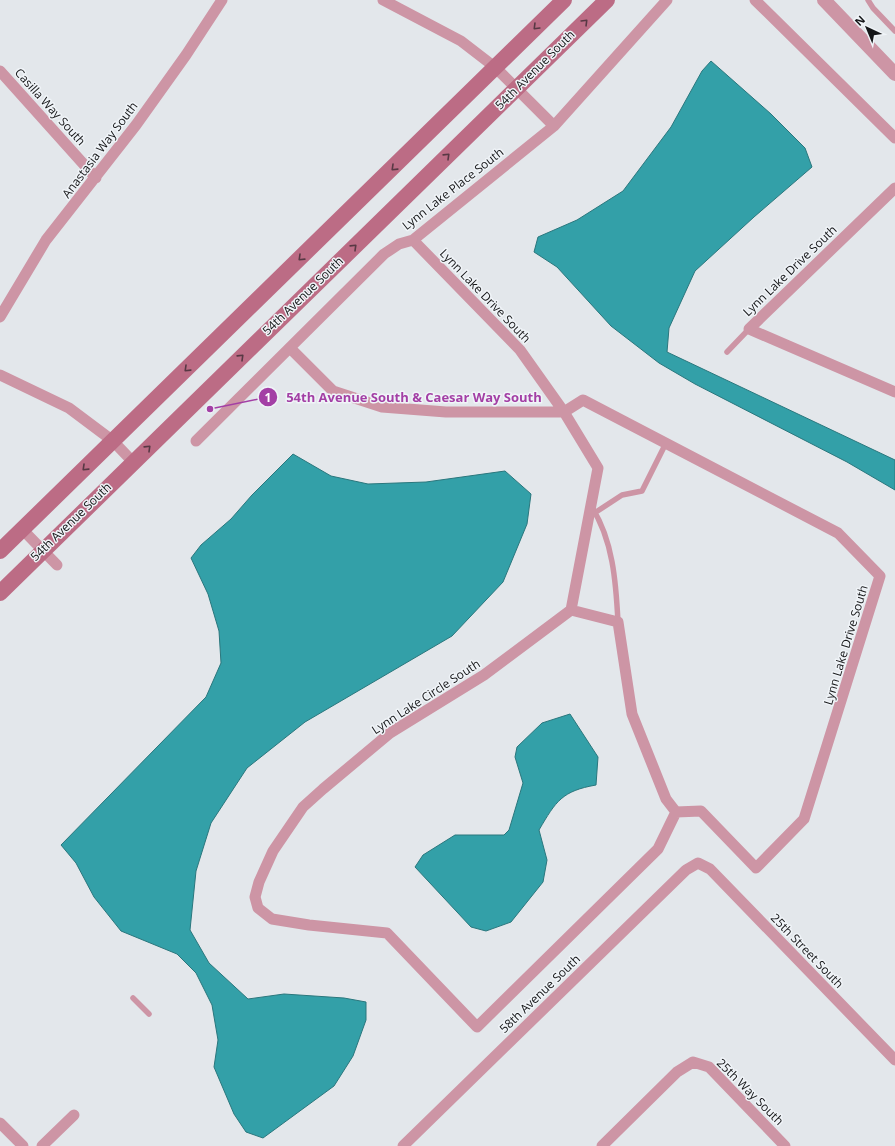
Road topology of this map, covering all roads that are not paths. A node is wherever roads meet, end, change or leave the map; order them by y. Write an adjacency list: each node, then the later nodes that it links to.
1 (222, 0): 16 (street, Anastasia Way South)
2 (383, 0): 10 (street)
3 (564, 0): 10 (main road, one-way to 10)
4 (607, 0): 13 (main road, 54th Avenue South, one-way to 4)
5 (667, 0): 14 (street, Lynn Lake Place South)
6 (755, 0): 15 (street)
7 (868, 0): 9 (lane)
8 (830, 2): 12 (street)
9 (895, 31)
10 (496, 68): 13 (street); 26 (main road, one-way to 26)
11 (0, 71): 16 (street, Casilla Way South)
12 (895, 74)
13 (517, 88): 14 (street); 29 (main road, 54th Avenue South, one-way to 13)
14 (554, 126): 18 (street, Lynn Lake Place South)
15 (895, 138)
16 (96, 178): 19 (street, Anastasia Way South)
17 (895, 188): 20 (street, Lynn Lake Drive South)
18 (413, 240): 21 (street, Lynn Lake Place South); 25 (street, Lynn Lake Drive South)
19 (0, 317)
20 (749, 329): 22 (lane); 24 (street, Lynn Lake Drive South)
21 (290, 348): 25 (street); 27 (street, Lynn Lake Place South)
22 (727, 352)
23 (0, 375): 26 (street)
24 (895, 392)
25 (564, 412): 28 (street, Lynn Lake Drive South); 30 (street, Lynn Lake Drive South)
26 (113, 441): 29 (street); 31 (main road, one-way to 31)
27 (196, 441)
28 (666, 443): 30 (lane); 38 (street, Lynn Lake Drive South)
29 (133, 462): 32 (main road, 54th Avenue South)
30 (593, 508): 36 (street, Lynn Lake Drive South); 37 (lane)
31 (22, 529): 32 (street); 33 (main road)
32 (43, 550): 34 (street); 35 (main road, 54th Avenue South)
33 (0, 551)
34 (57, 565)
35 (0, 593)
36 (571, 610): 37 (street); 38 (street, Lynn Lake Circle South)
37 (618, 622): 38 (street)
38 (676, 812)
39 (698, 863): 42 (street, 25th Street South); 47 (street, 58th Avenue South)
40 (133, 998): 41 (lane)
41 (149, 1014)
42 (895, 1060)
43 (74, 1114): 46 (street)
44 (0, 1123): 45 (street)
45 (23, 1146)
46 (42, 1146)
47 (403, 1146)
48 (602, 1146): 49 (street, 25th Way South)
49 (785, 1146)

